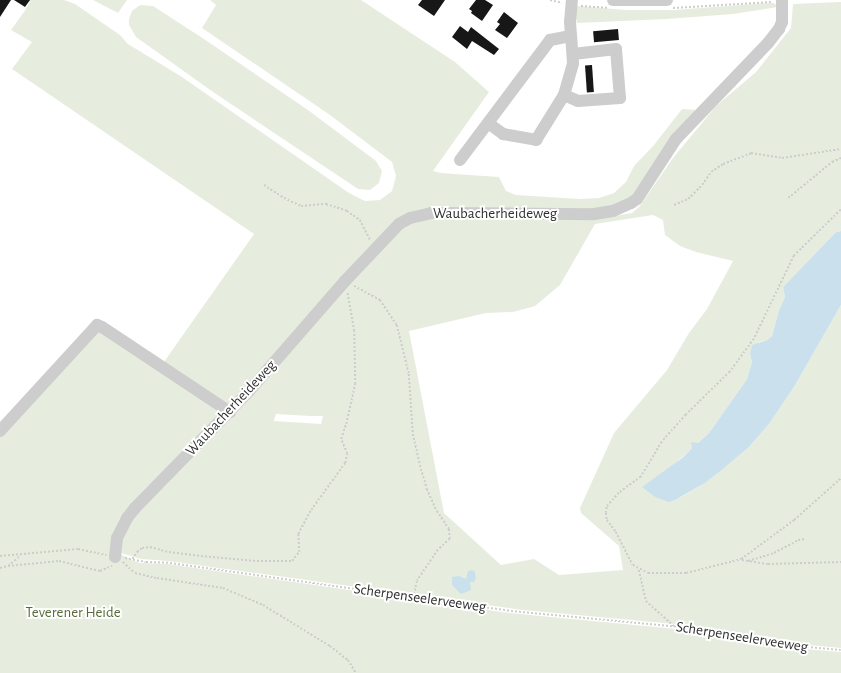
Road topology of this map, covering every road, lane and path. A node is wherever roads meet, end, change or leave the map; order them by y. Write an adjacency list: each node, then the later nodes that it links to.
1 (612, 0): 2 (street)
2 (666, 0)
3 (782, 0): 16 (street, Waubacherheideweg)
4 (572, 2): 5 (street)
5 (571, 36): 6 (street); 8 (street)
6 (572, 54): 7 (street); 7 (street)
7 (564, 95): 8 (street)
8 (488, 123): 11 (street)
9 (841, 149): 14 (path)
10 (841, 158): 13 (path)
11 (460, 160)
12 (264, 185): 16 (path)
13 (788, 198)
14 (674, 204)
15 (841, 210): 31 (path)
16 (373, 252): 17 (street, Waubacherheideweg)
17 (345, 281): 18 (street, Waubacherheideweg); 25 (path); 32 (path)
18 (230, 412): 19 (street); 24 (street, Waubacherheideweg)
19 (0, 431)
20 (841, 478): 26 (path)
21 (805, 539): 27 (path)
22 (20, 555): 23 (path, Scherpenseelerveeweg); 24 (path, Scherpenseelerveeweg); 29 (path)
23 (0, 556)
24 (115, 557): 25 (path, Scherpenseelerveeweg); 29 (path); 35 (path)
25 (132, 559): 32 (path, Scherpenseelerveeweg)
26 (741, 559): 27 (path); 31 (path)
27 (746, 562): 28 (path)
28 (841, 562)
29 (8, 566): 30 (path)
30 (0, 568)
31 (639, 570): 33 (path)
32 (414, 597): 33 (path, Scherpenseelerveeweg)
33 (676, 627): 34 (path, Scherpenseelerveeweg)
34 (841, 650)
35 (356, 673)

